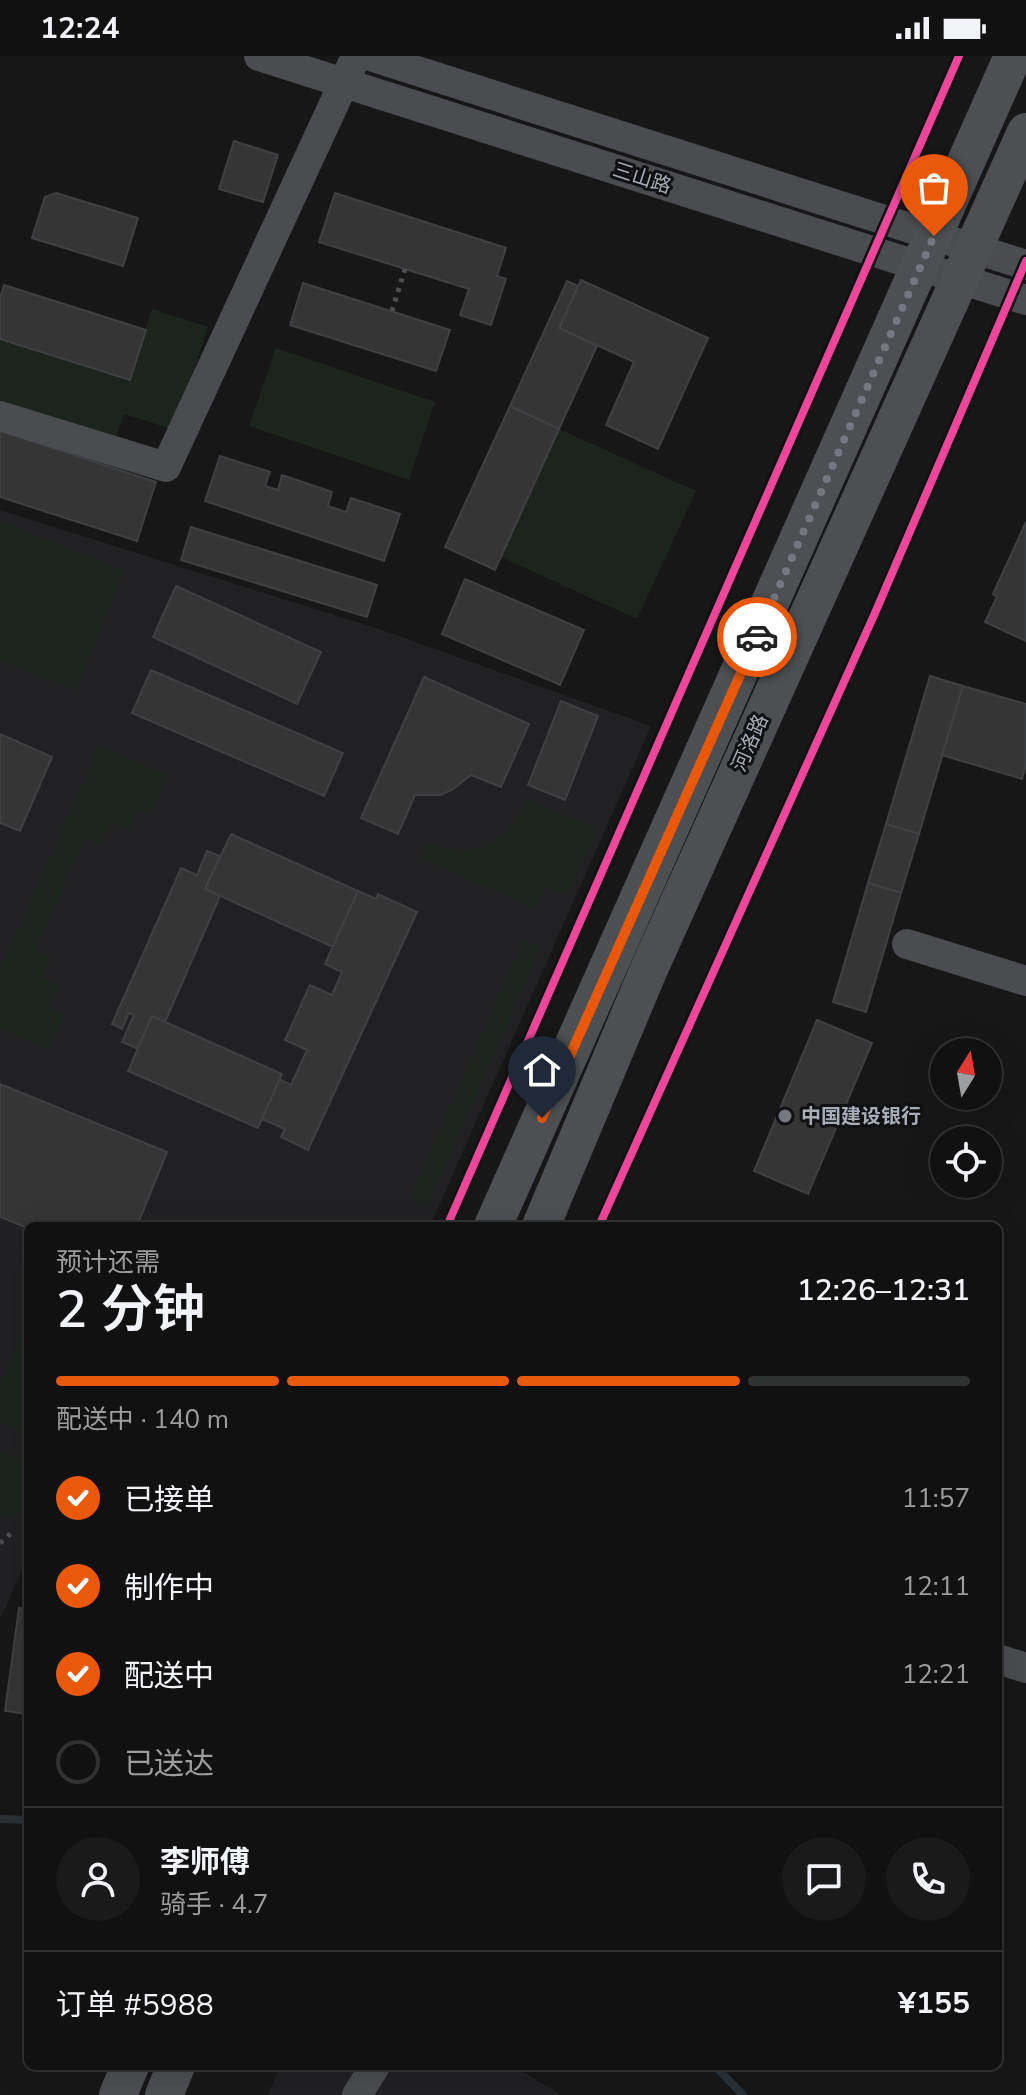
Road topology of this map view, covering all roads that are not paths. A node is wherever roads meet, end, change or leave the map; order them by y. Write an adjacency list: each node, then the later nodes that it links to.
1 (259, 56): 5 (street, 三山路)
2 (357, 56): 5 (street)
3 (370, 56): 7 (street, 三山路)
4 (1013, 56): 7 (main road, 河洛路)
5 (343, 83): 7 (street, 三山路); 11 (street)
6 (1026, 132): 8 (main road, 河洛路)
7 (926, 252): 8 (street, 三山路); 14 (main road, 河洛路)
8 (968, 264): 9 (street, 三山路); 10 (street, 三山路); 15 (main road, 河洛路)
9 (1026, 265)
10 (1026, 300)
11 (0, 416)
12 (907, 944): 13 (street)
13 (1026, 981)
14 (495, 1222)
15 (543, 1222)
16 (1002, 1660): 17 (street)
17 (1026, 1668)
18 (128, 2070): 21 (main road)
19 (174, 2070): 22 (main road)
20 (373, 2070): 23 (street)
21 (118, 2095)
22 (164, 2095)
23 (357, 2095)

